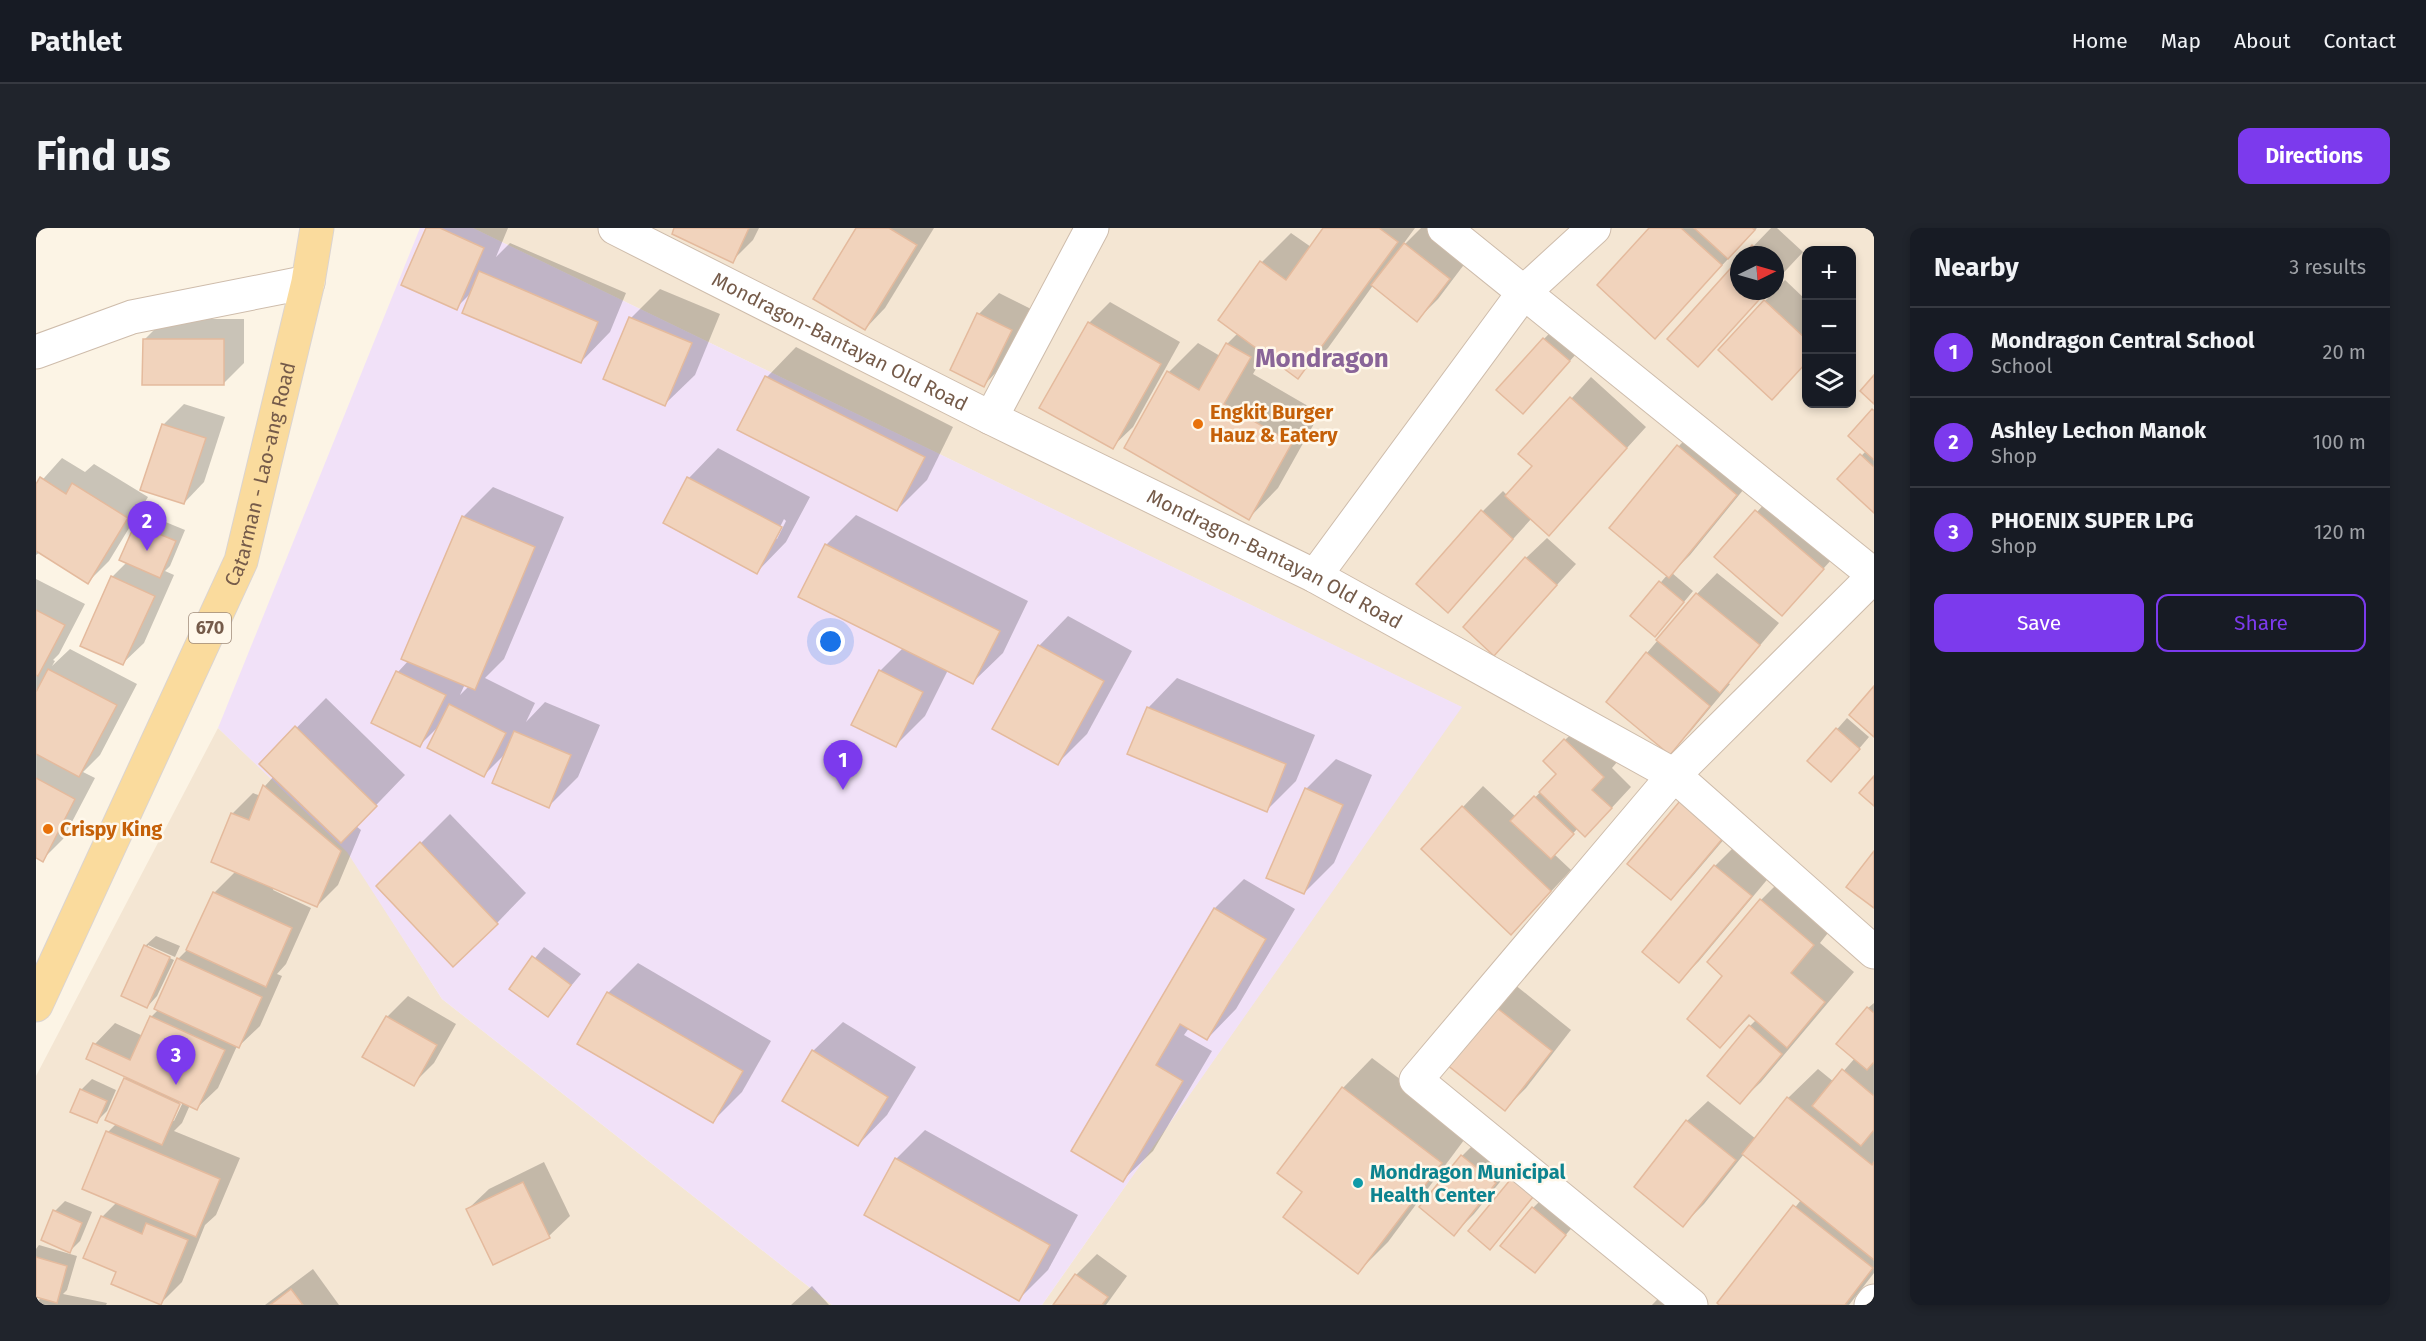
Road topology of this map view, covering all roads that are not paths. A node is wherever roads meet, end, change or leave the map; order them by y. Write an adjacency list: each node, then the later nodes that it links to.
1 (317, 228): 6 (main road, Catarman - Lao-ang Road / 670)
2 (1092, 228): 9 (street)
3 (1444, 228): 7 (street)
4 (1594, 228): 7 (street)
5 (621, 229): 9 (street, Mondragon-Bantayan Old Road)
6 (308, 282): 8 (street); 14 (main road, Catarman - Lao-ang Road / 670)
7 (1524, 292): 10 (street); 11 (street)
8 (36, 352)
9 (991, 418): 10 (street, Mondragon-Bantayan Old Road)
10 (1315, 576): 12 (street, Mondragon-Bantayan Old Road)
11 (1874, 576): 12 (street)
12 (1674, 775): 13 (street, Mondragon-Bantayan Old Road); 15 (street)
13 (1874, 952)
14 (36, 1005)
15 (1691, 1305)

